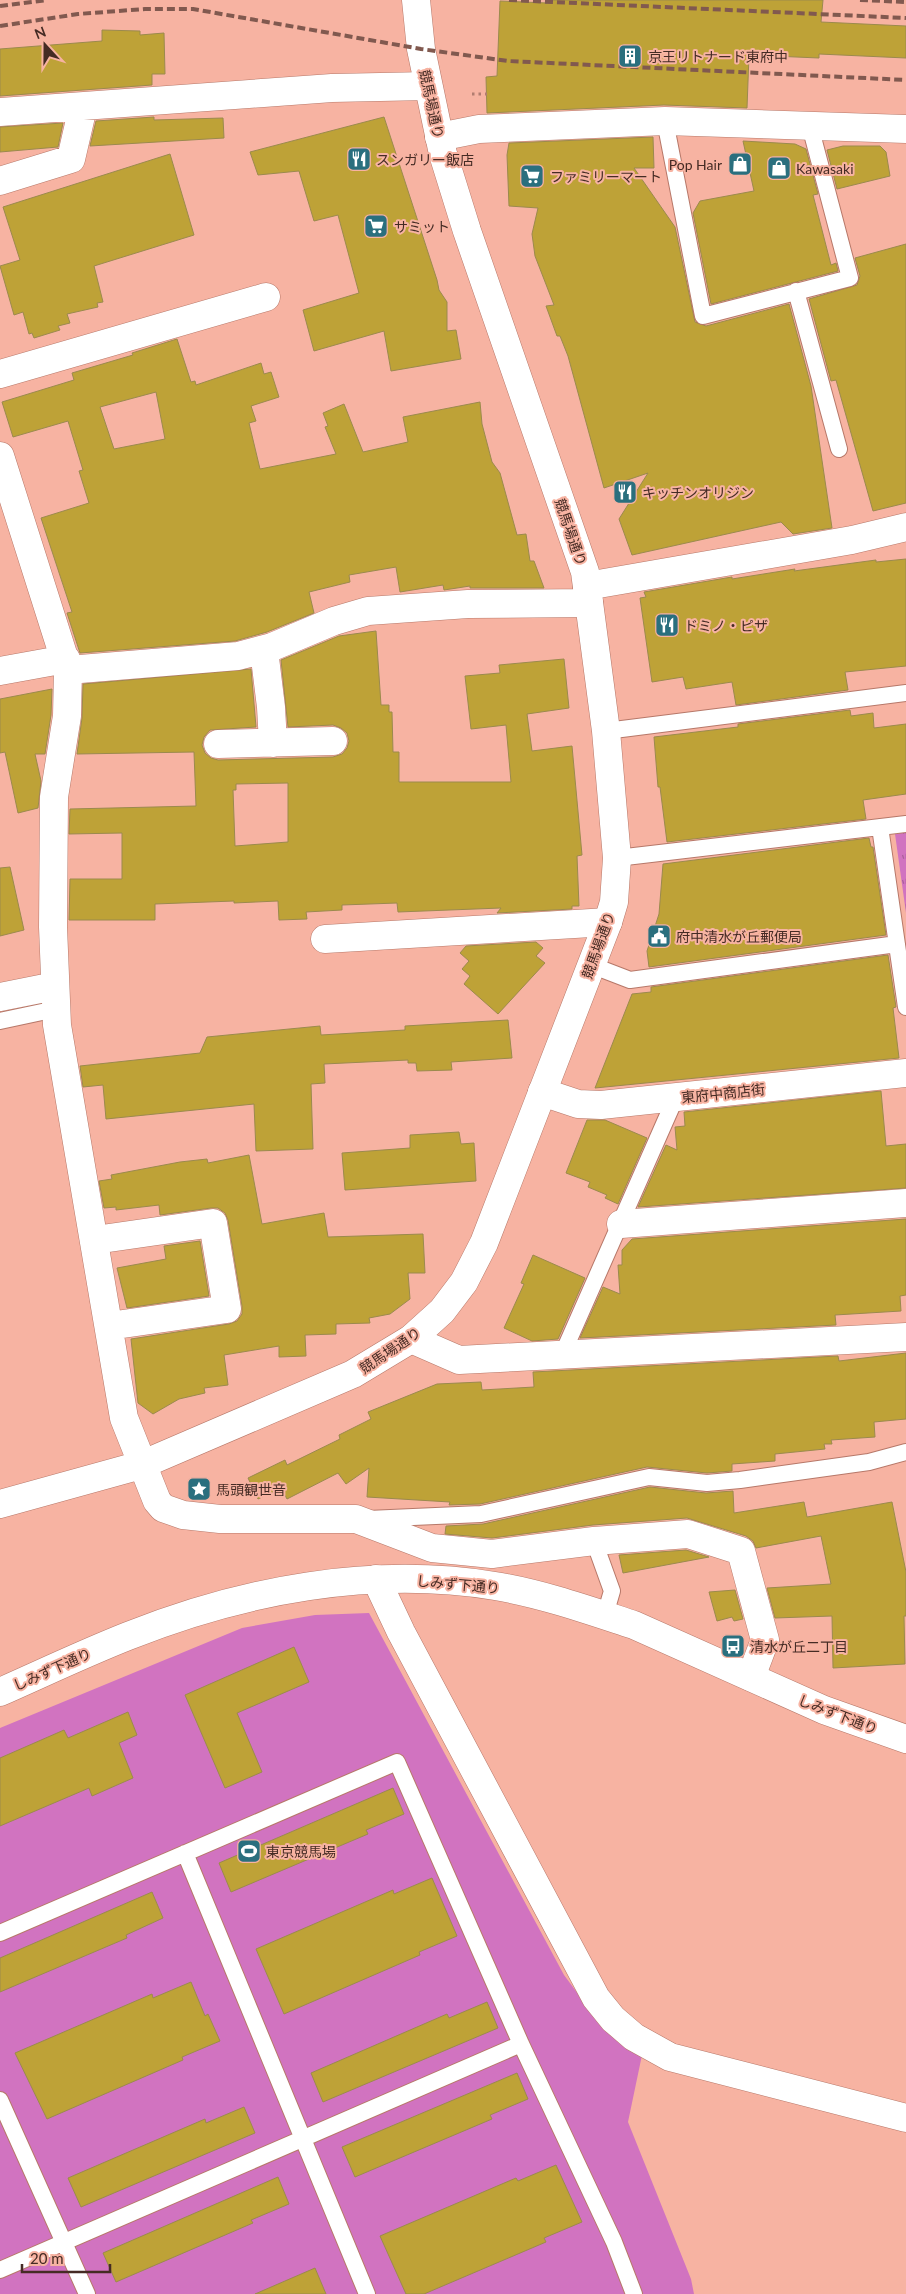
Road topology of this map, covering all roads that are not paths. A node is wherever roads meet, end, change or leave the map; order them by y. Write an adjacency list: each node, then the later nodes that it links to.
1 (416, 0): 2 (street, 競馬場通り)
2 (428, 86): 3 (street); 8 (street, 競馬場通り)
3 (83, 108): 4 (street); 9 (street)
4 (0, 112)
5 (665, 121): 6 (street); 8 (street); 10 (lane)
6 (810, 126): 7 (street); 10 (lane)
7 (904, 136)
8 (439, 137): 16 (street, 競馬場通り)
9 (0, 181)
10 (796, 291): 13 (lane)
11 (266, 297): 12 (street)
12 (0, 374)
13 (839, 449)
14 (0, 456): 18 (street)
15 (906, 527): 16 (street)
16 (588, 594): 17 (street); 21 (street, 競馬場通り)
17 (264, 650): 18 (street); 23 (street)
18 (67, 664): 19 (street); 33 (street)
19 (0, 672)
20 (906, 693): 21 (lane)
21 (606, 731): 27 (street, 競馬場通り)
22 (333, 741): 23 (street)
23 (273, 743): 24 (street)
24 (218, 744)
25 (906, 824): 26 (lane)
26 (880, 827): 27 (lane); 30 (lane)
27 (617, 858): 28 (street, 競馬場通り)
28 (608, 922): 29 (street); 31 (street, 競馬場通り)
29 (325, 939)
30 (897, 944): 31 (lane); 34 (lane)
31 (591, 965): 37 (street, 競馬場通り)
32 (0, 997): 33 (street)
33 (56, 997): 35 (lane); 41 (street)
34 (906, 1007)
35 (0, 1021)
36 (906, 1073): 38 (street, 東府中商店街)
37 (542, 1092): 38 (street, 東府中商店街); 44 (street, 競馬場通り)
38 (675, 1098): 40 (lane)
39 (906, 1203): 40 (street)
40 (621, 1224): 45 (lane)
41 (95, 1240): 42 (street); 42 (street)
42 (109, 1326): 47 (street)
43 (906, 1337): 45 (street)
44 (411, 1339): 45 (street); 47 (street, 競馬場通り)
45 (563, 1353)
46 (906, 1452): 49 (lane)
47 (141, 1465): 48 (street, 競馬場通り); 49 (street)
48 (0, 1504)
49 (356, 1519): 50 (street)
50 (594, 1541): 52 (lane); 53 (street)
51 (376, 1579): 52 (street, しみず下通り); 54 (street, しみず下通り); 60 (street)
52 (605, 1615): 53 (street, しみず下通り)
53 (751, 1677): 55 (street, しみず下通り)
54 (0, 1692)
55 (906, 1740)
56 (186, 1853): 57 (lane); 58 (lane); 61 (lane)
57 (0, 1933)
58 (522, 2044): 61 (lane); 66 (lane)
59 (0, 2100): 62 (lane)
60 (906, 2118)
61 (303, 2139): 62 (lane); 65 (lane)
62 (65, 2242): 63 (lane); 64 (lane)
63 (0, 2270)
64 (87, 2294)
65 (367, 2294)
66 (634, 2294)

